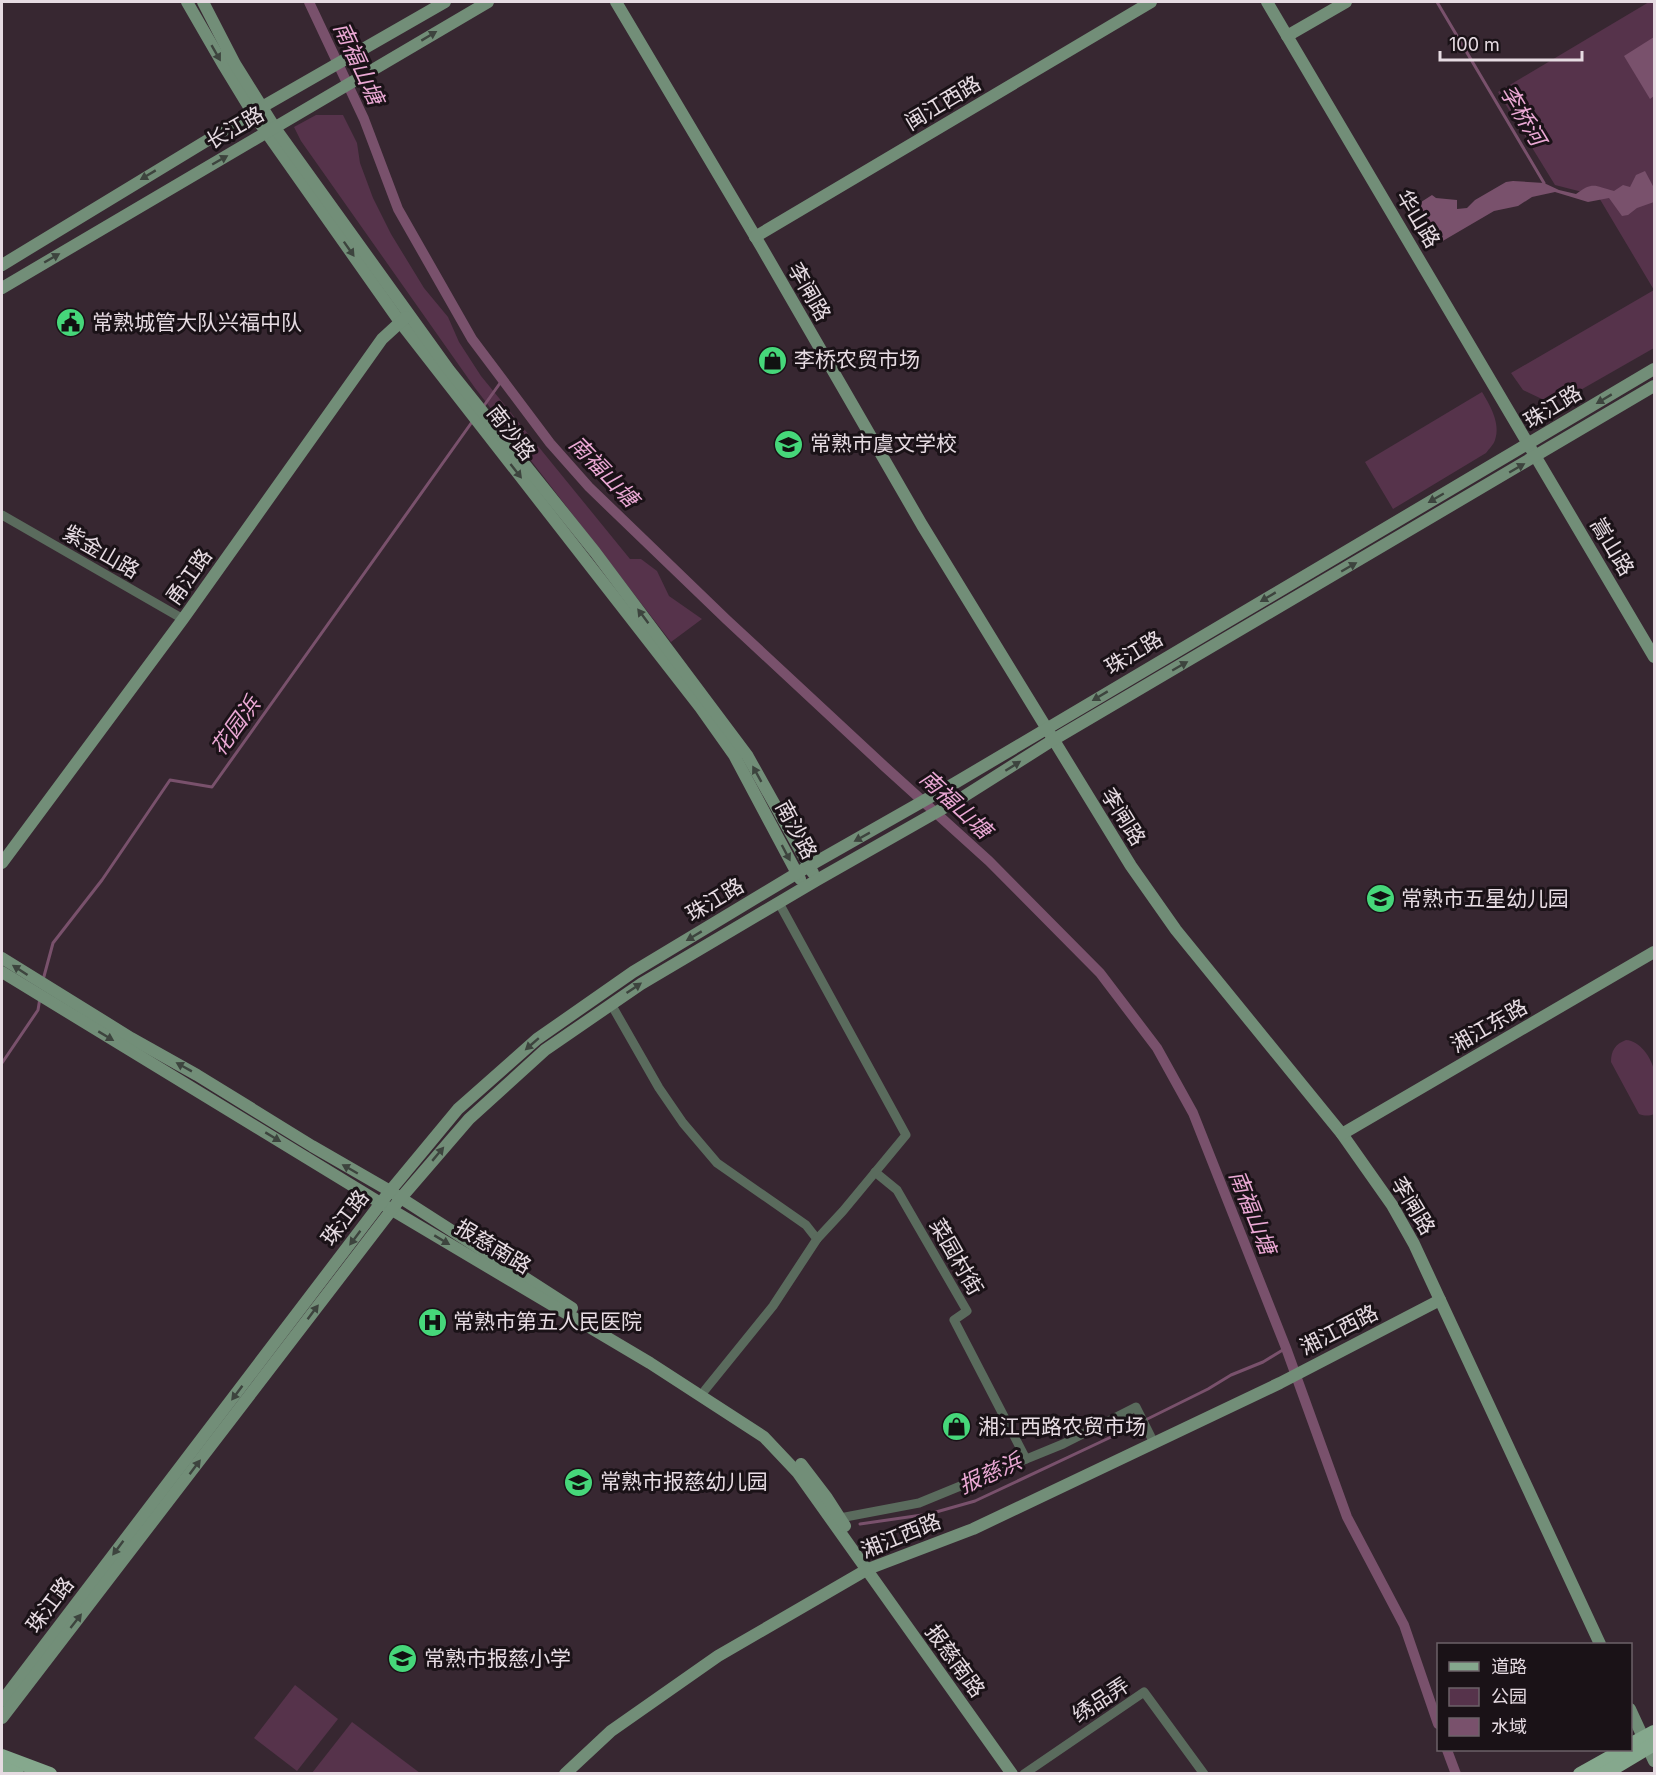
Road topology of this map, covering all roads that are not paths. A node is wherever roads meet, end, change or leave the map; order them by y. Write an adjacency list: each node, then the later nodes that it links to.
1 (187, 2): 10 (main road, 南沙路, one-way to 10)
2 (203, 2): 10 (main road, 南沙路)
3 (445, 2): 10 (main road, 长江路)
4 (488, 2): 11 (main road, 长江路, one-way to 4)
5 (616, 2): 12 (main road, 李闸路)
6 (1151, 2): 12 (main road, 闽江西路)
7 (1267, 2): 9 (main road, 华山路)
8 (1346, 2): 9 (main road)
9 (1287, 36): 19 (main road, 华山路)
10 (257, 109): 11 (main road, 南沙路); 13 (main road, 长江路, one-way to 13)
11 (271, 130): 14 (main road, 长江路, one-way to 11); 15 (main road, 南沙路)
12 (755, 237): 24 (main road, 李闸路)
13 (2, 265)
14 (2, 288)
15 (404, 318): 18 (main road, 南沙路); 22 (main road, 甬江路)
16 (1654, 369): 19 (main road, 珠江路, one-way to 19)
17 (1654, 386): 20 (main road, 珠江路)
18 (483, 421): 27 (main road, 南沙路, one-way to 18); 28 (main road, 南沙路, one-way to 28)
19 (1528, 444): 20 (main road, 华山路); 24 (main road, 珠江路, one-way to 24)
20 (1536, 457): 23 (main road, 嵩山路); 25 (main road, 珠江路, one-way to 20)
21 (2, 515): 22 (street, 紫金山路)
22 (183, 620): 26 (main road, 甬江路)
23 (1654, 657)
24 (1046, 728): 25 (main road, 李闸路); 27 (main road, 珠江路, one-way to 27)
25 (1053, 740): 29 (main road, 珠江路, one-way to 25); 38 (main road, 李闸路)
26 (2, 863)
27 (809, 866): 28 (main road, 珠江路); 29 (main road, 南沙路)
28 (797, 874): 30 (main road, 南沙路); 40 (main road, 珠江路, one-way to 40)
29 (817, 880): 30 (main road, 珠江路)
30 (804, 888): 31 (main road, 珠江路)
31 (779, 903): 37 (main road, 珠江路, one-way to 31); 39 (street)
32 (1654, 952): 38 (main road, 湘江东路)
33 (2, 958): 35 (main road, one-way to 33)
34 (2, 972): 35 (main road)
35 (34, 986): 36 (main road)
36 (61, 1002): 40 (main road, 报慈南路, one-way to 36); 41 (main road, 报慈南路, one-way to 41)
37 (611, 1004): 40 (main road, 珠江路, one-way to 37); 42 (street)
38 (1342, 1134): 43 (main road, 李闸路)
39 (875, 1172): 42 (street); 46 (street, 菜园村街)
40 (395, 1195): 41 (main road, 珠江路); 44 (main road, 报慈南路)
41 (387, 1207): 48 (main road, 报慈南路, one-way to 48); 50 (main road, 珠江路, one-way to 50); 52 (main road, 珠江路, one-way to 41)
42 (817, 1239): 44 (street)
43 (1440, 1300): 45 (main road, 湘江西路); 49 (main road, 李闸路)
44 (705, 1390): 47 (main road, 报慈南路)
45 (1154, 1443): 46 (street); 48 (main road, 湘江西路)
46 (1026, 1459): 47 (street)
47 (840, 1518): 48 (main road, 报慈南路)
48 (868, 1569): 61 (main road, 湘江西路); 62 (main road, 报慈南路)
49 (1600, 1643)
50 (2, 1701)
51 (1632, 1712): 53 (main road)
52 (2, 1718)
53 (1650, 1740): 54 (main road); 57 (main road); 66 (main road)
54 (1632, 1744)
55 (1619, 1751): 65 (main road)
56 (2, 1756): 60 (main road)
57 (1654, 1761)
58 (2, 1768): 59 (main road)
59 (17, 1773)
60 (50, 1773)
61 (565, 1773)
62 (1012, 1773)
63 (1024, 1773): 64 (street, 绣品弄)
64 (1204, 1773)
65 (1580, 1773)
66 (1604, 1773)

